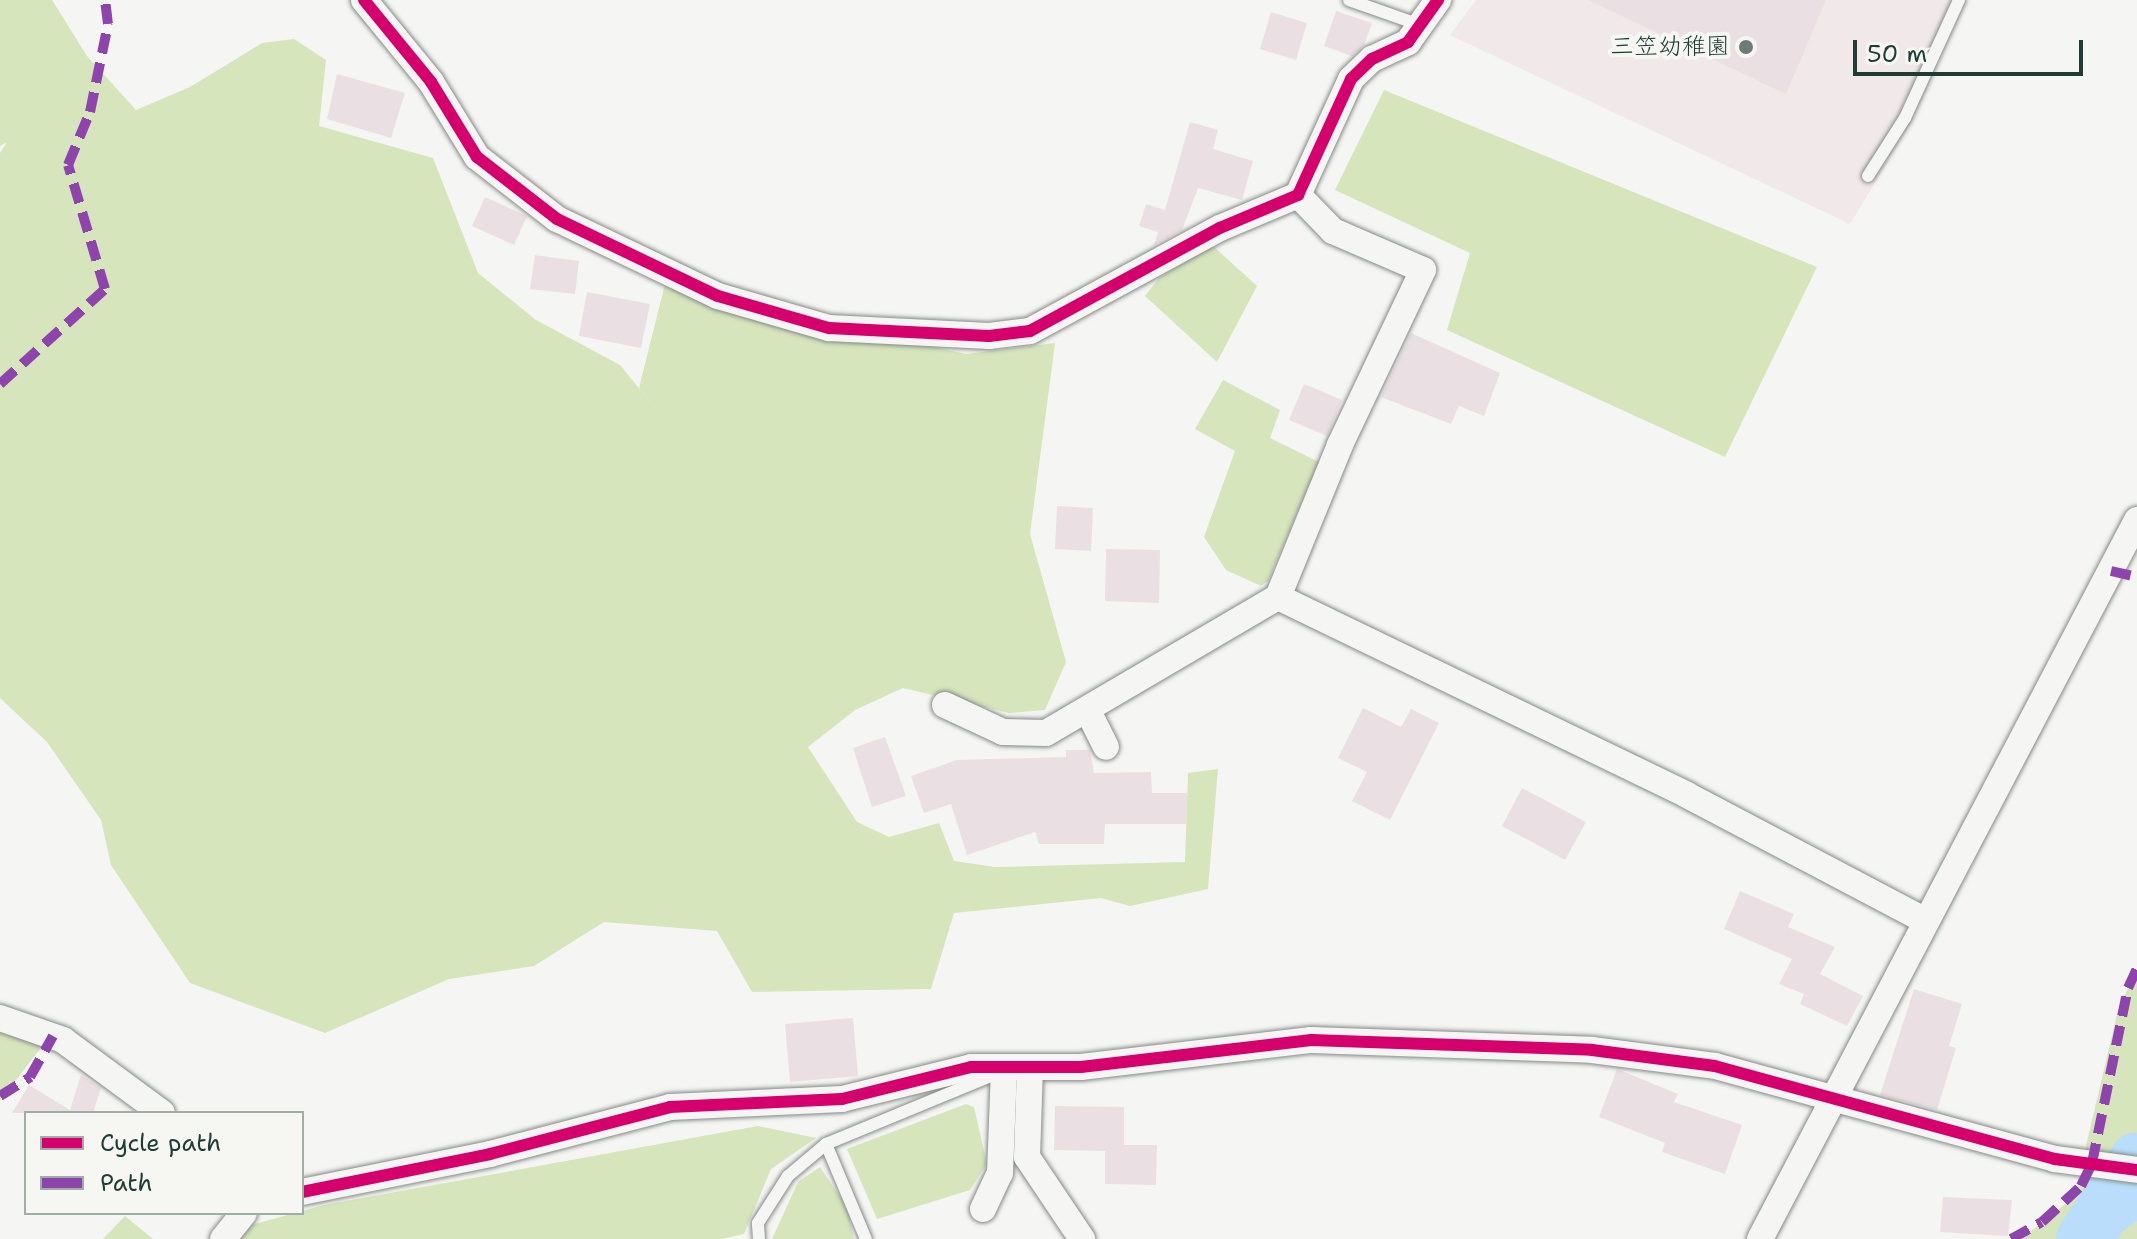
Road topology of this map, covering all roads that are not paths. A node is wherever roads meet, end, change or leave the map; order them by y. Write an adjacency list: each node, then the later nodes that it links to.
1 (364, 0): 7 (street)
2 (1349, 0): 5 (lane)
3 (1438, 0): 5 (street)
4 (1959, 0): 6 (lane)
5 (1420, 25): 7 (street)
6 (1868, 176)
7 (1298, 195): 9 (street)
8 (2137, 520): 13 (street)
9 (1278, 597): 11 (street); 13 (street)
10 (945, 705): 11 (street)
11 (1088, 711): 12 (street)
12 (1106, 747)
13 (1926, 921): 17 (street)
14 (0, 1018): 18 (street)
15 (1030, 1067): 16 (street); 17 (street); 27 (street)
16 (1004, 1070): 19 (lane); 21 (street); 22 (street)
17 (1831, 1098): 20 (street); 28 (street)
18 (159, 1111)
19 (826, 1144): 25 (lane); 26 (lane)
20 (2137, 1170)
21 (304, 1192)
22 (983, 1209)
23 (242, 1215): 24 (street)
24 (223, 1239)
25 (759, 1239)
26 (866, 1239)
27 (1082, 1239)
28 (1760, 1239)

